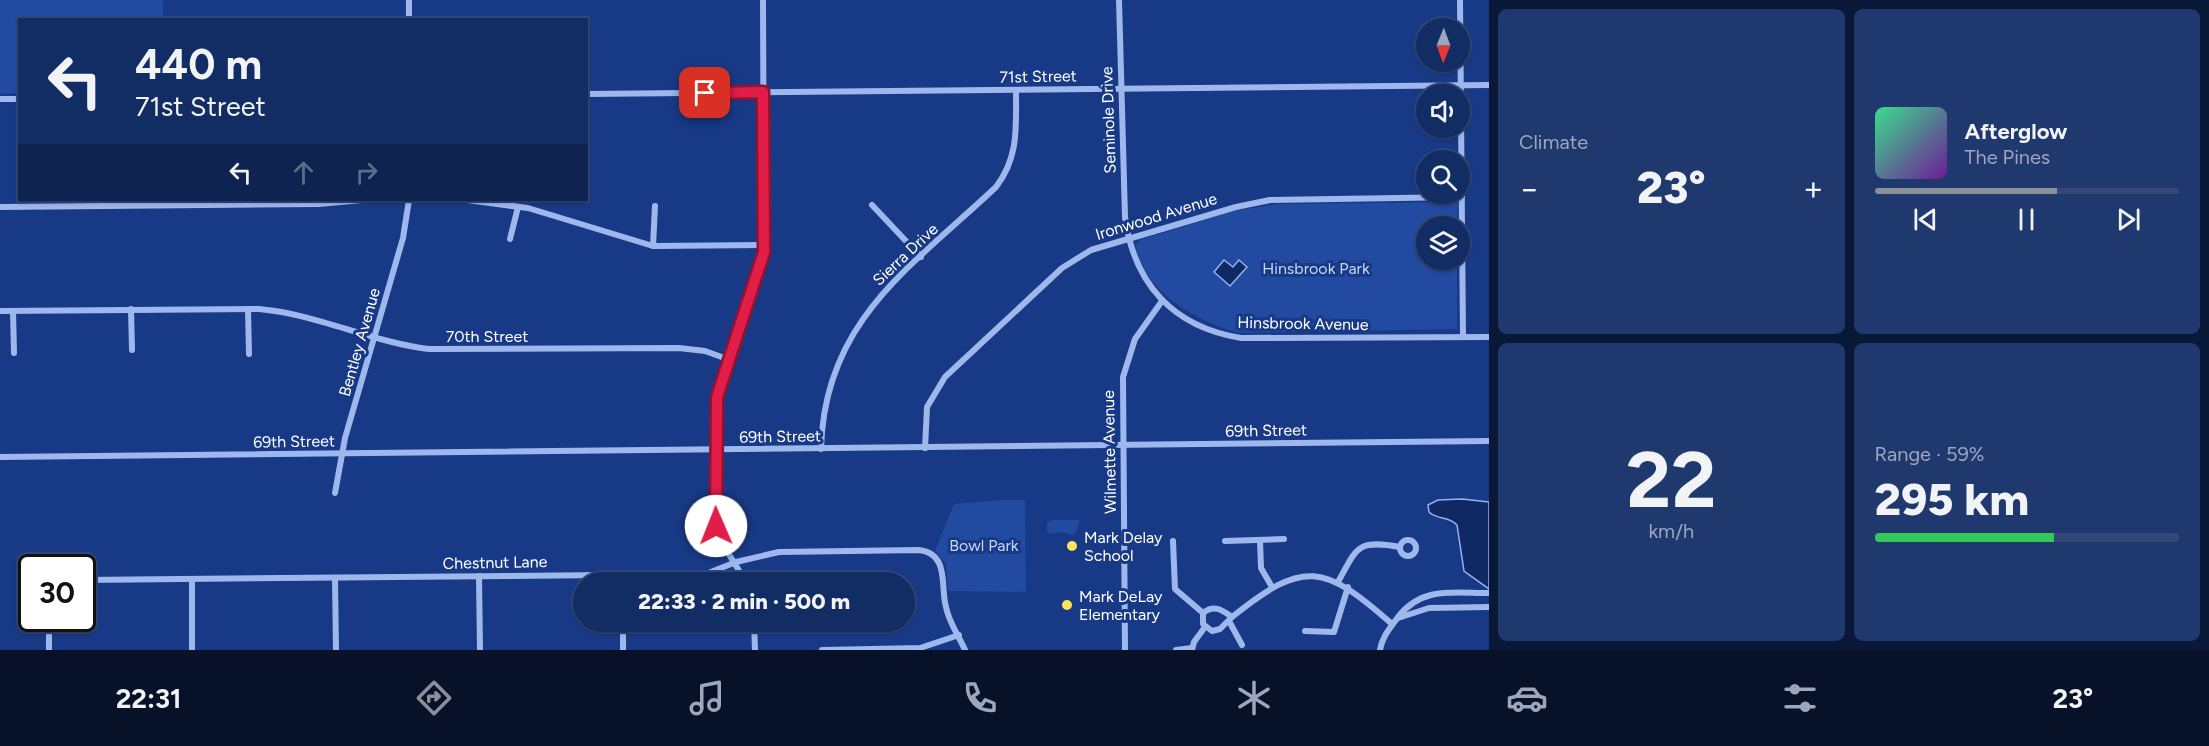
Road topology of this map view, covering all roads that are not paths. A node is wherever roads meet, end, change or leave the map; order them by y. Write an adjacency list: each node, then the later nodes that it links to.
1 (409, 0): 5 (street)
2 (763, 0): 12 (street)
3 (1119, 0): 10 (street, Seminole Drive)
4 (1460, 0): 6 (street)
5 (409, 18)
6 (1462, 84)
7 (1470, 85): 8 (street, 71st Street)
8 (1489, 85)
9 (1416, 86): 10 (street, 71st Street)
10 (1120, 89): 11 (street, 71st Street); 25 (street, Seminole Drive)
11 (1016, 90): 12 (street, 71st Street); 29 (street, Sierra Drive)
12 (763, 92): 13 (street, 71st Street); 27 (street)
13 (588, 94)
14 (0, 99): 15 (street)
15 (18, 99)
16 (1416, 198): 25 (street, Ironwood Avenue)
17 (351, 201): 23 (street)
18 (409, 201): 35 (street, Bentley Avenue)
19 (474, 201): 24 (street)
20 (1462, 204): 36 (street)
21 (872, 205): 29 (street)
22 (655, 206): 28 (street)
23 (0, 207)
24 (518, 207): 26 (street); 28 (street)
25 (1128, 238): 30 (street, Hinsbrook Avenue); 44 (street, Ironwood Avenue)
26 (510, 239)
27 (764, 245): 28 (street); 41 (street)
28 (653, 246)
29 (921, 257): 45 (street, Sierra Drive)
30 (1162, 301): 36 (street, Hinsbrook Avenue); 43 (street, Wilmette Avenue)
31 (131, 309): 32 (street, 70th Street); 34 (street, 70th Street); 38 (street)
32 (248, 309): 35 (street, 70th Street); 40 (street)
33 (0, 311): 34 (street, 70th Street)
34 (13, 311): 39 (street)
35 (374, 337): 41 (street, 70th Street); 47 (street, Bentley Avenue)
36 (1463, 337): 37 (street, Hinsbrook Avenue)
37 (1489, 337)
38 (132, 351)
39 (14, 353)
40 (249, 354)
41 (730, 360): 46 (street)
42 (1489, 441): 43 (street, 69th Street)
43 (1122, 446): 44 (street, 69th Street); 88 (street, Wilmette Avenue)
44 (925, 448): 45 (street, 69th Street)
45 (821, 449): 46 (street, 69th Street)
46 (716, 450): 47 (street, 69th Street); 55 (street)
47 (341, 454): 48 (street, 69th Street); 49 (street, Bentley Avenue)
48 (0, 457)
49 (335, 493)
50 (1284, 539): 51 (street)
51 (1260, 540): 53 (street); 64 (street)
52 (1173, 541): 68 (street)
53 (1225, 541)
54 (1400, 546): 63 (street)
55 (736, 562): 56 (street, Chestnut Lane); 57 (street); 77 (street, Chestnut Lane)
56 (711, 572)
57 (741, 572)
58 (479, 576): 59 (street, Chestnut Lane); 60 (street, Chestnut Lane); 83 (street)
59 (573, 577)
60 (335, 578): 61 (street, Chestnut Lane); 82 (street)
61 (192, 579): 62 (street, Chestnut Lane); 81 (street)
62 (96, 580)
63 (1338, 582): 64 (street); 65 (street)
64 (1272, 587): 70 (street)
65 (1348, 587): 71 (street); 73 (street)
66 (1489, 594): 69 (street)
67 (1489, 608): 69 (street)
68 (1203, 613): 70 (street); 72 (street)
69 (1397, 618): 71 (street)
70 (1231, 619): 72 (street); 78 (street)
71 (1392, 624): 90 (street)
72 (1205, 627): 79 (street)
73 (1305, 631)
74 (49, 632): 80 (street)
75 (623, 632): 84 (street)
76 (754, 632): 85 (street)
77 (959, 634): 86 (street); 87 (street)
78 (1242, 645)
79 (1192, 649): 89 (street)
80 (49, 650)
81 (192, 650)
82 (336, 650)
83 (480, 650)
84 (624, 650)
85 (755, 650)
86 (822, 650)
87 (965, 650)
88 (1125, 650)
89 (1176, 650)
90 (1380, 650)

